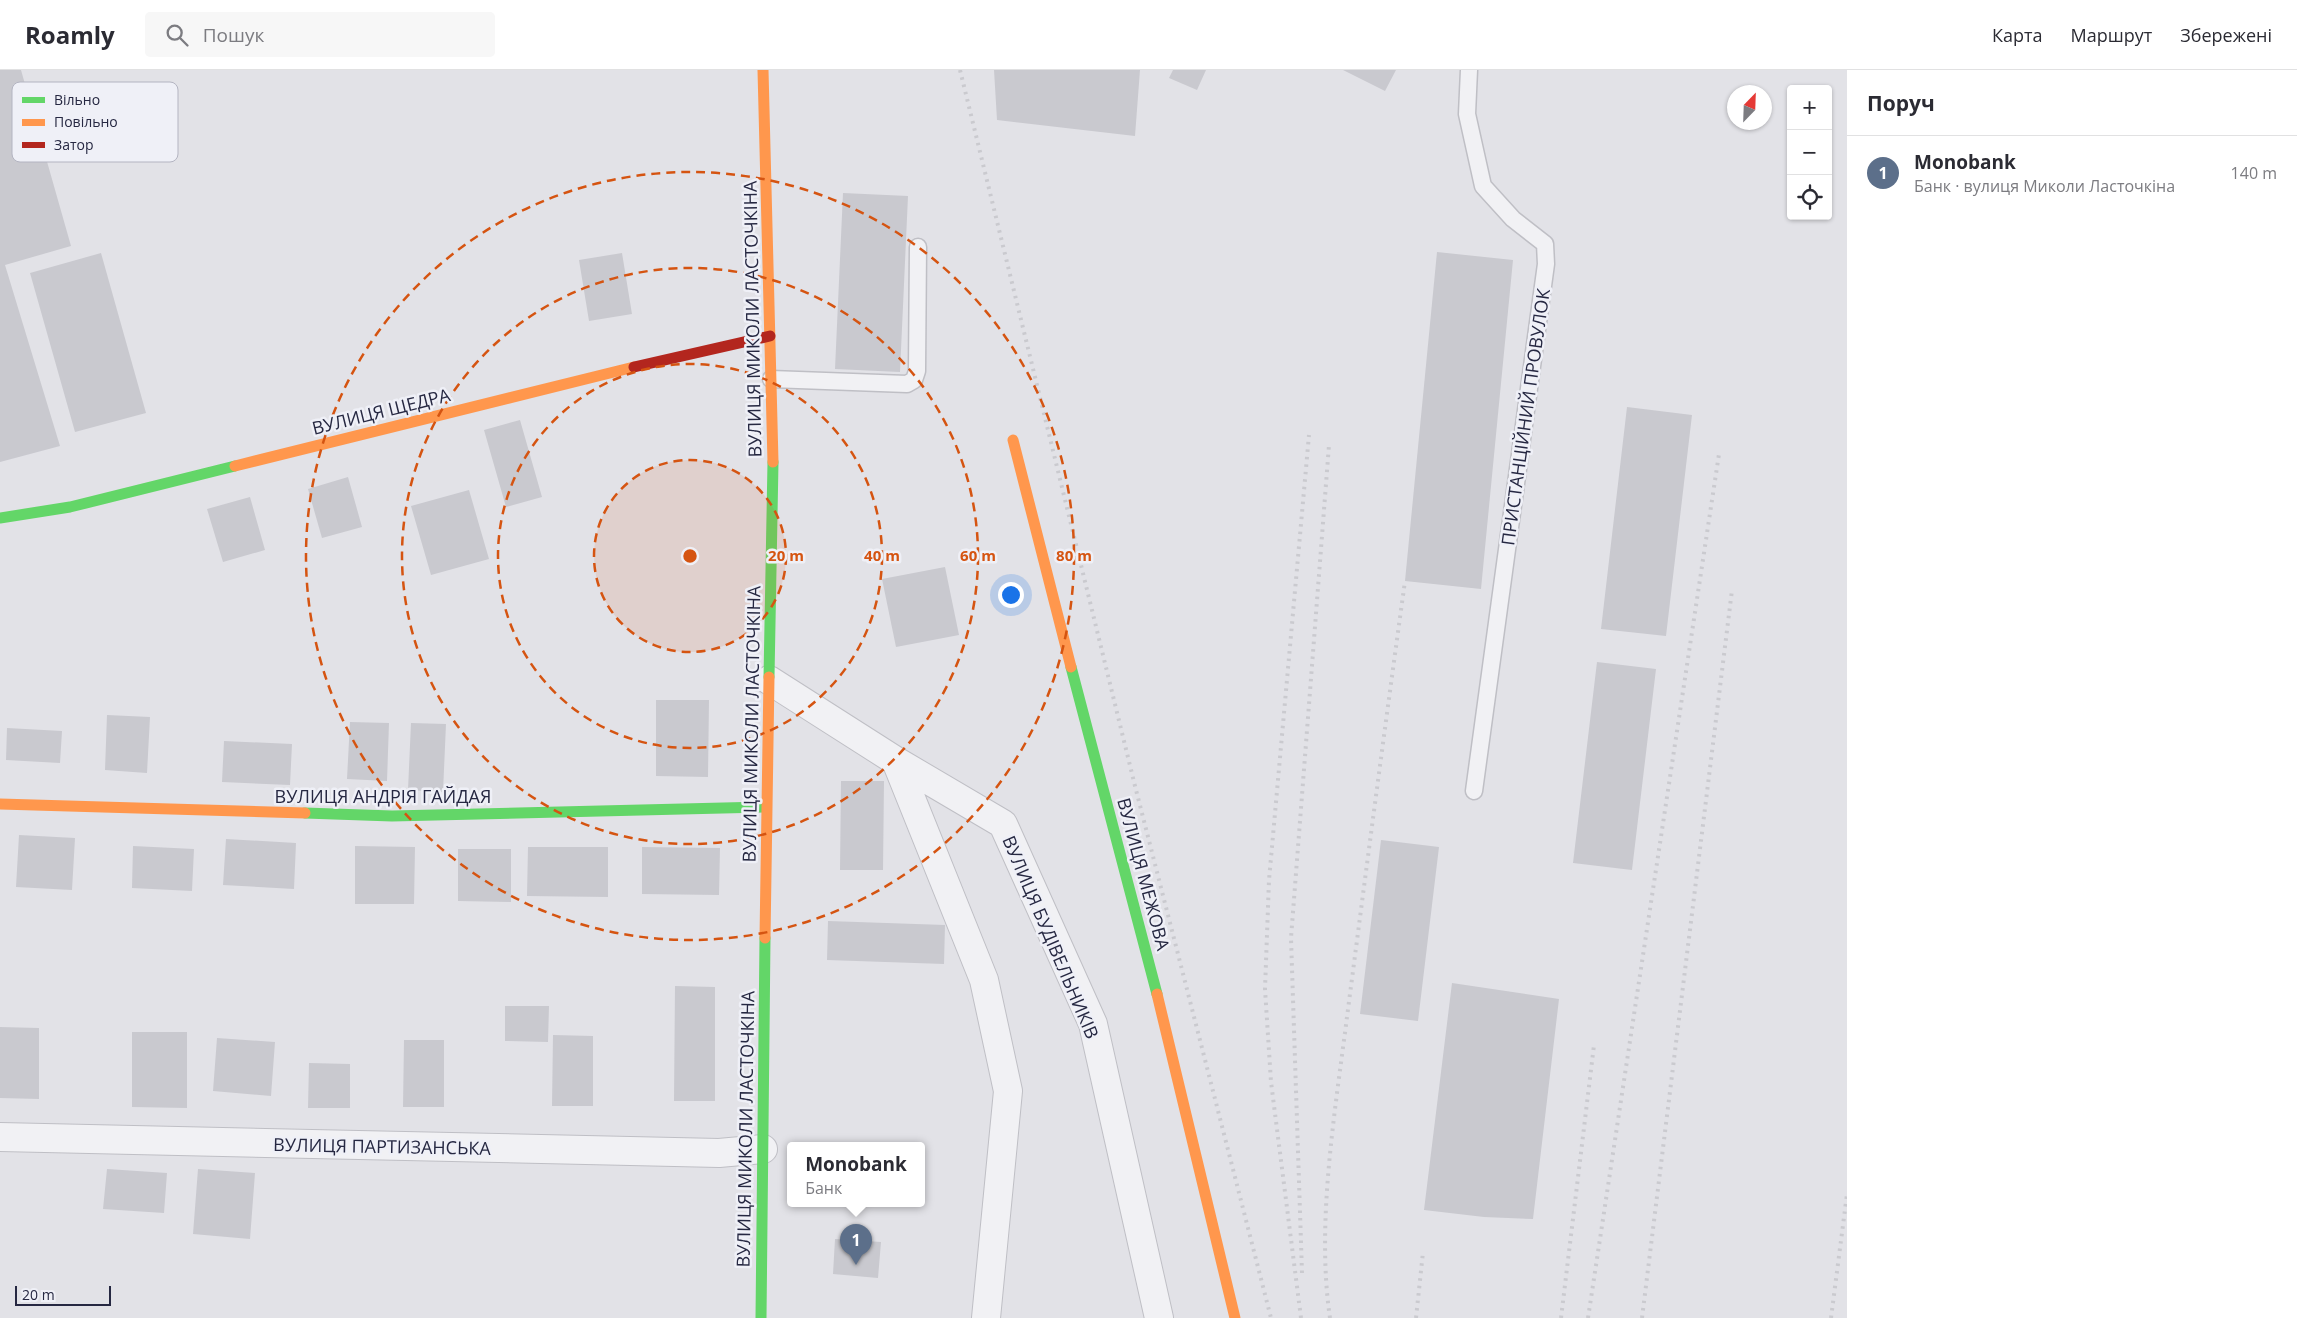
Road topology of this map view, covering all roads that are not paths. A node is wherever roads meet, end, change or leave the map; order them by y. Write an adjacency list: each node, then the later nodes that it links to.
1 (763, 70): 4 (street, ВУЛИЦЯ МИКОЛИ ЛАСТОЧКІНА)
2 (1469, 70): 10 (lane, ПРИСТАНЦІЙНИЙ ПРОВУЛОК)
3 (918, 247): 5 (lane)
4 (770, 336): 5 (street, ВУЛИЦЯ МИКОЛИ ЛАСТОЧКІНА); 7 (street, ВУЛИЦЯ ЩЕДРА)
5 (771, 380): 8 (street, ВУЛИЦЯ МИКОЛИ ЛАСТОЧКІНА)
6 (1013, 440): 18 (street, ВУЛИЦЯ МЕЖОВА)
7 (0, 518)
8 (769, 680): 9 (street, ВУЛИЦЯ БУДІВЕЛЬНИКІВ); 12 (street, ВУЛИЦЯ МИКОЛИ ЛАСТОЧКІНА)
9 (896, 761): 16 (street); 17 (street, ВУЛИЦЯ БУДІВЕЛЬНИКІВ)
10 (1474, 791)
11 (0, 804): 12 (street, ВУЛИЦЯ АНДРІЯ ГАЙДАЯ)
12 (766, 807): 14 (street, ВУЛИЦЯ МИКОЛИ ЛАСТОЧКІНА)
13 (0, 1137): 14 (street, ВУЛИЦЯ ПАРТИЗАНСЬКА)
14 (763, 1149): 15 (street, ВУЛИЦЯ МИКОЛИ ЛАСТОЧКІНА)
15 (760, 1318)
16 (986, 1318)
17 (1159, 1318)
18 (1235, 1318)

